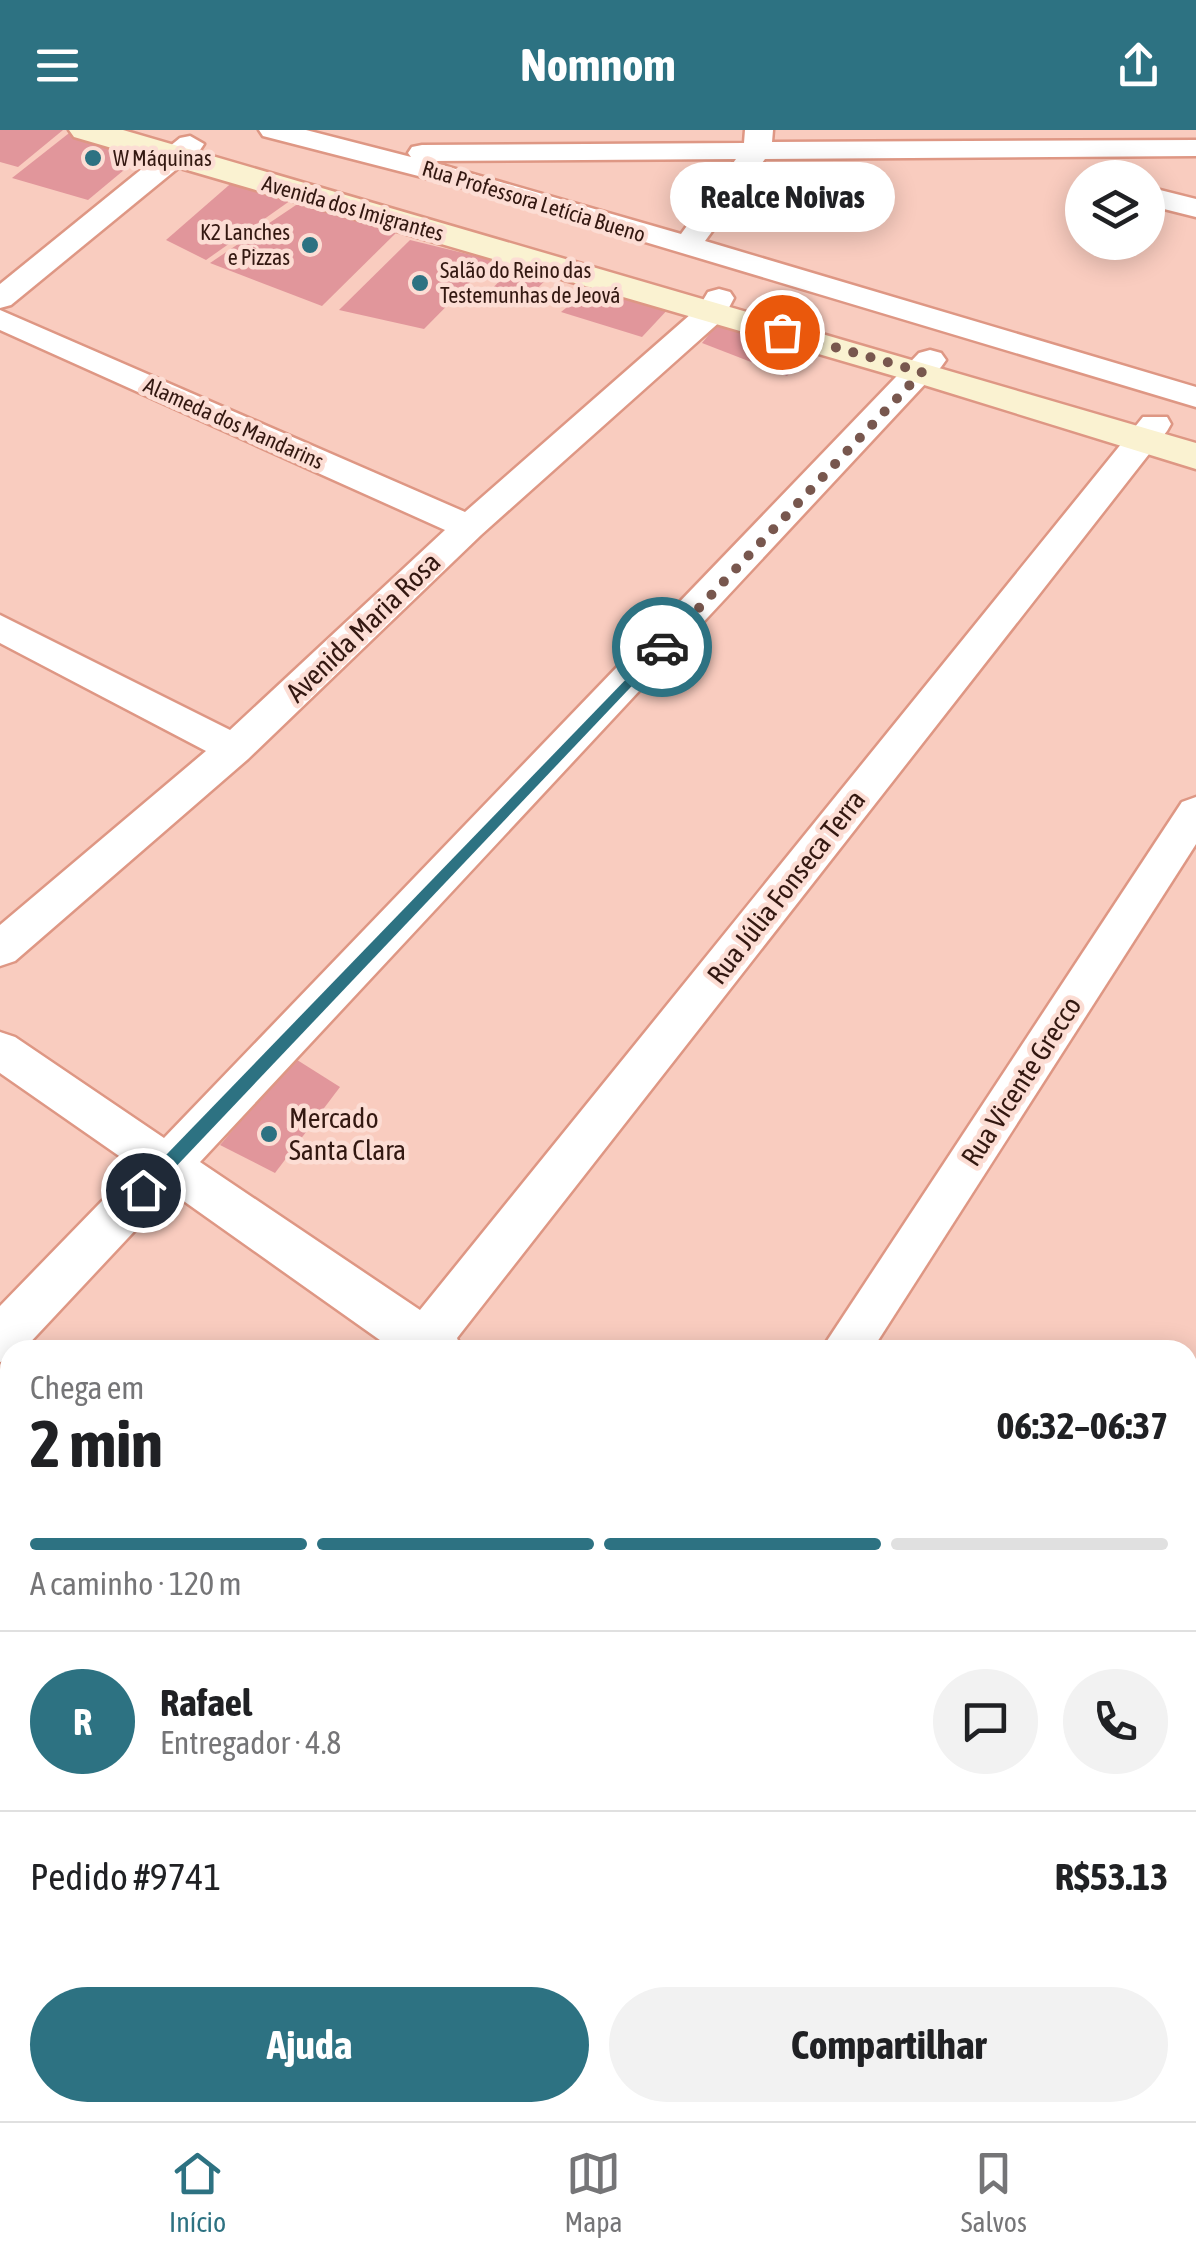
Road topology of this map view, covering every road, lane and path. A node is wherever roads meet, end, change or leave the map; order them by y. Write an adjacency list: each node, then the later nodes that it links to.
1 (86, 130): 6 (main road, Avenida dos Imigrantes)
2 (142, 130): 6 (main road, Avenida dos Imigrantes)
3 (273, 130): 8 (street, Rua Professora Letícia Bueno)
4 (759, 140): 7 (street); 8 (street); 12 (street)
5 (1196, 148): 7 (street)
6 (182, 150): 13 (street); 14 (main road, Avenida dos Imigrantes)
7 (967, 150): 9 (street)
8 (370, 153): 12 (street, Rua Professora Letícia Bueno)
9 (1065, 175)
10 (1165, 200): 11 (street)
11 (1196, 208)
12 (686, 247): 17 (street, Rua Professora Letícia Bueno)
13 (0, 298)
14 (716, 305): 16 (main road, Avenida dos Imigrantes); 21 (street, Avenida Maria Rosa)
15 (0, 319): 21 (street, Alameda dos Mandarins)
16 (926, 366): 18 (main road, Avenida dos Imigrantes); 27 (street)
17 (1196, 397)
18 (1149, 431): 19 (main road, Avenida dos Imigrantes); 20 (main road, Avenida dos Imigrantes); 30 (street, Rua Júlia Fonseca Terra)
19 (1196, 438)
20 (1196, 456)
21 (469, 526): 23 (street, Avenida Maria Rosa)
22 (0, 627): 23 (street)
23 (234, 749): 25 (street, Avenida Maria Rosa)
24 (1196, 812): 31 (street, Rua Vicente Grecco)
25 (0, 949)
26 (0, 1050): 27 (street)
27 (167, 1165): 28 (street); 29 (street)
28 (0, 1340)
29 (417, 1340)
30 (433, 1340)
31 (852, 1340)

